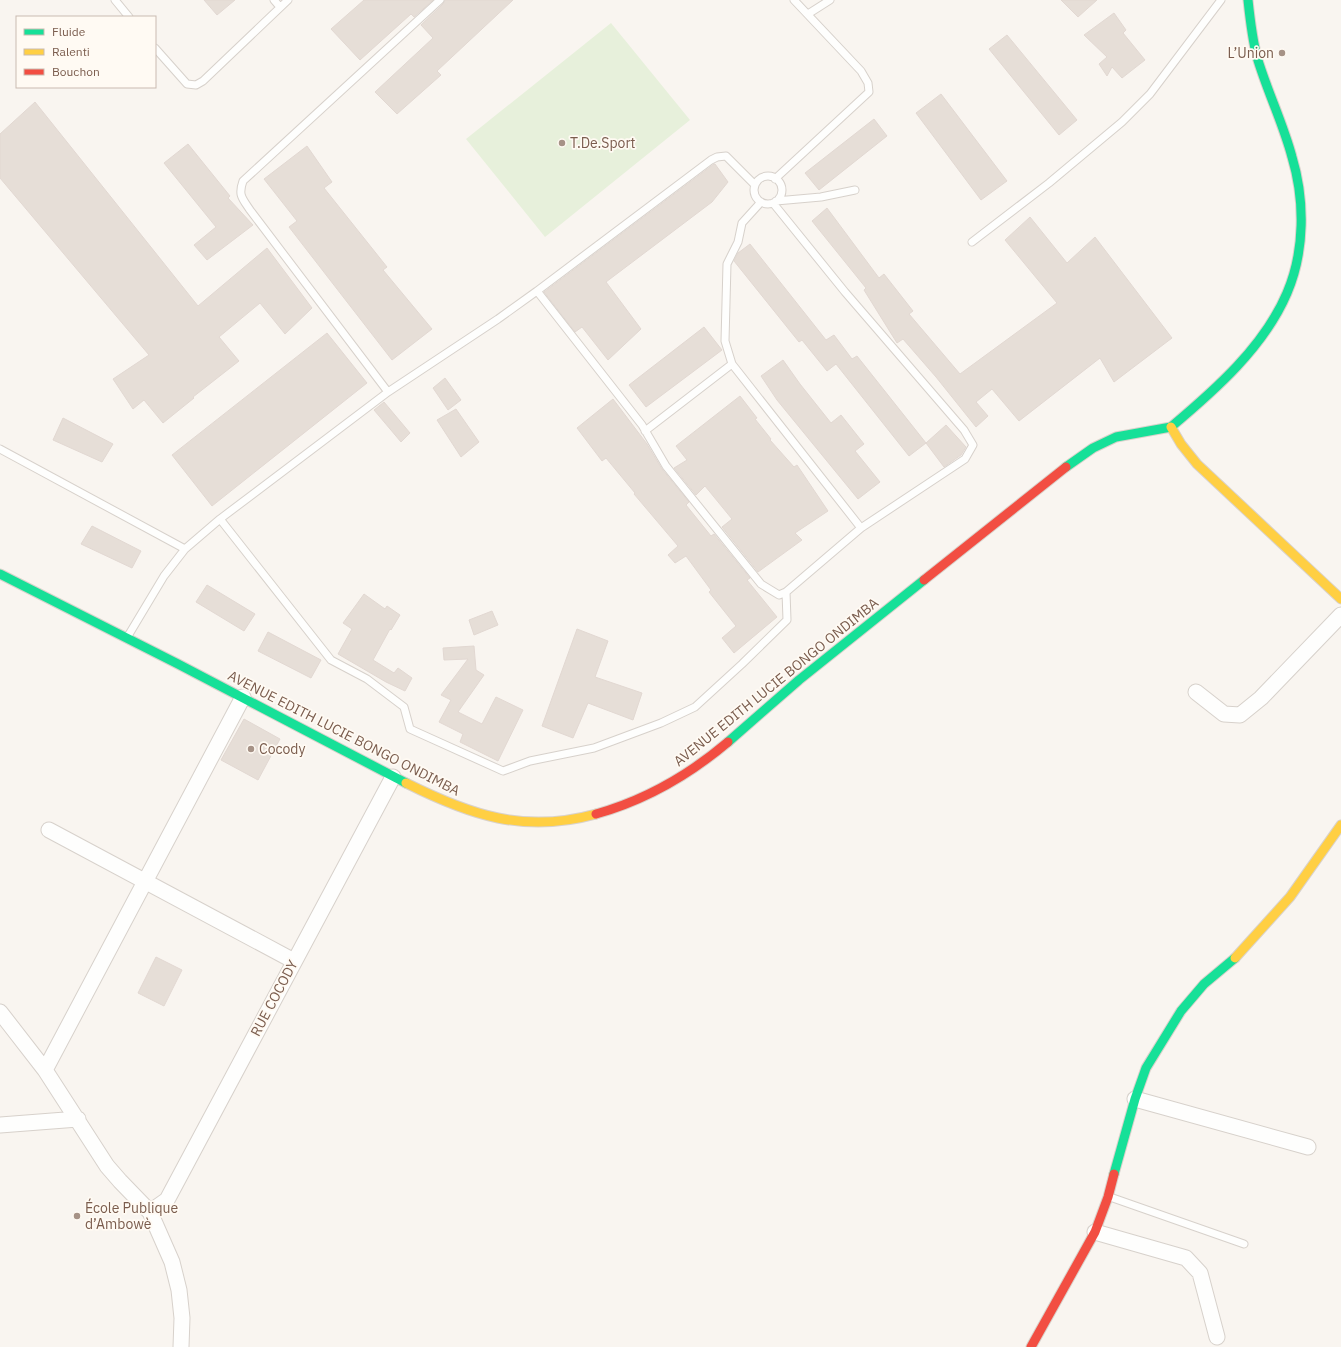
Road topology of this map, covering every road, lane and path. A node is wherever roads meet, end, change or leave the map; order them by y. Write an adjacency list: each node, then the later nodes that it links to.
1 (114, 0): 11 (lane)
2 (274, 0): 9 (lane)
3 (288, 0): 9 (lane)
4 (440, 0): 21 (lane)
5 (794, 0): 10 (lane)
6 (830, 0): 10 (lane)
7 (1221, 0): 18 (lane)
8 (1248, 0): 22 (main road)
9 (280, 7): 12 (lane)
10 (808, 14): 13 (lane)
11 (128, 16)
12 (156, 49)
13 (774, 179): 14 (lane); 17 (lane)
14 (755, 185): 16 (lane); 19 (lane)
15 (855, 190): 17 (lane)
16 (761, 202): 17 (lane); 20 (lane)
17 (775, 202): 26 (lane)
18 (972, 242)
19 (537, 291): 21 (lane); 23 (lane)
20 (732, 364): 23 (lane); 26 (lane)
21 (388, 392): 25 (lane)
22 (1171, 427): 30 (main road); 35 (main road, AVENUE EDITH LUCIE BONGO ONDIMBA)
23 (645, 431): 29 (lane)
24 (0, 449): 27 (lane)
25 (220, 519): 27 (lane); 29 (lane)
26 (861, 528): 29 (lane)
27 (185, 549): 32 (lane)
28 (0, 574): 32 (main road, AVENUE EDITH LUCIE BONGO ONDIMBA)
29 (786, 592)
30 (1341, 599)
31 (1341, 615): 33 (street)
32 (128, 637): 34 (main road, AVENUE EDITH LUCIE BONGO ONDIMBA)
33 (1196, 692)
34 (243, 697): 35 (main road, AVENUE EDITH LUCIE BONGO ONDIMBA); 38 (street)
35 (393, 777): 39 (street, RUE COCODY)
36 (1341, 825): 42 (main road)
37 (49, 830): 38 (street)
38 (145, 881): 39 (street); 41 (street)
39 (294, 961): 47 (street, RUE COCODY)
40 (0, 1012): 41 (street)
41 (45, 1070): 43 (street)
42 (1135, 1099): 45 (street); 46 (main road)
43 (78, 1119): 44 (street); 47 (street)
44 (0, 1125)
45 (1308, 1147)
46 (1108, 1197): 48 (main road); 49 (lane)
47 (150, 1212): 51 (street)
48 (1095, 1232): 50 (street); 52 (main road)
49 (1244, 1244)
50 (1217, 1337)
51 (181, 1347)
52 (1031, 1347)

